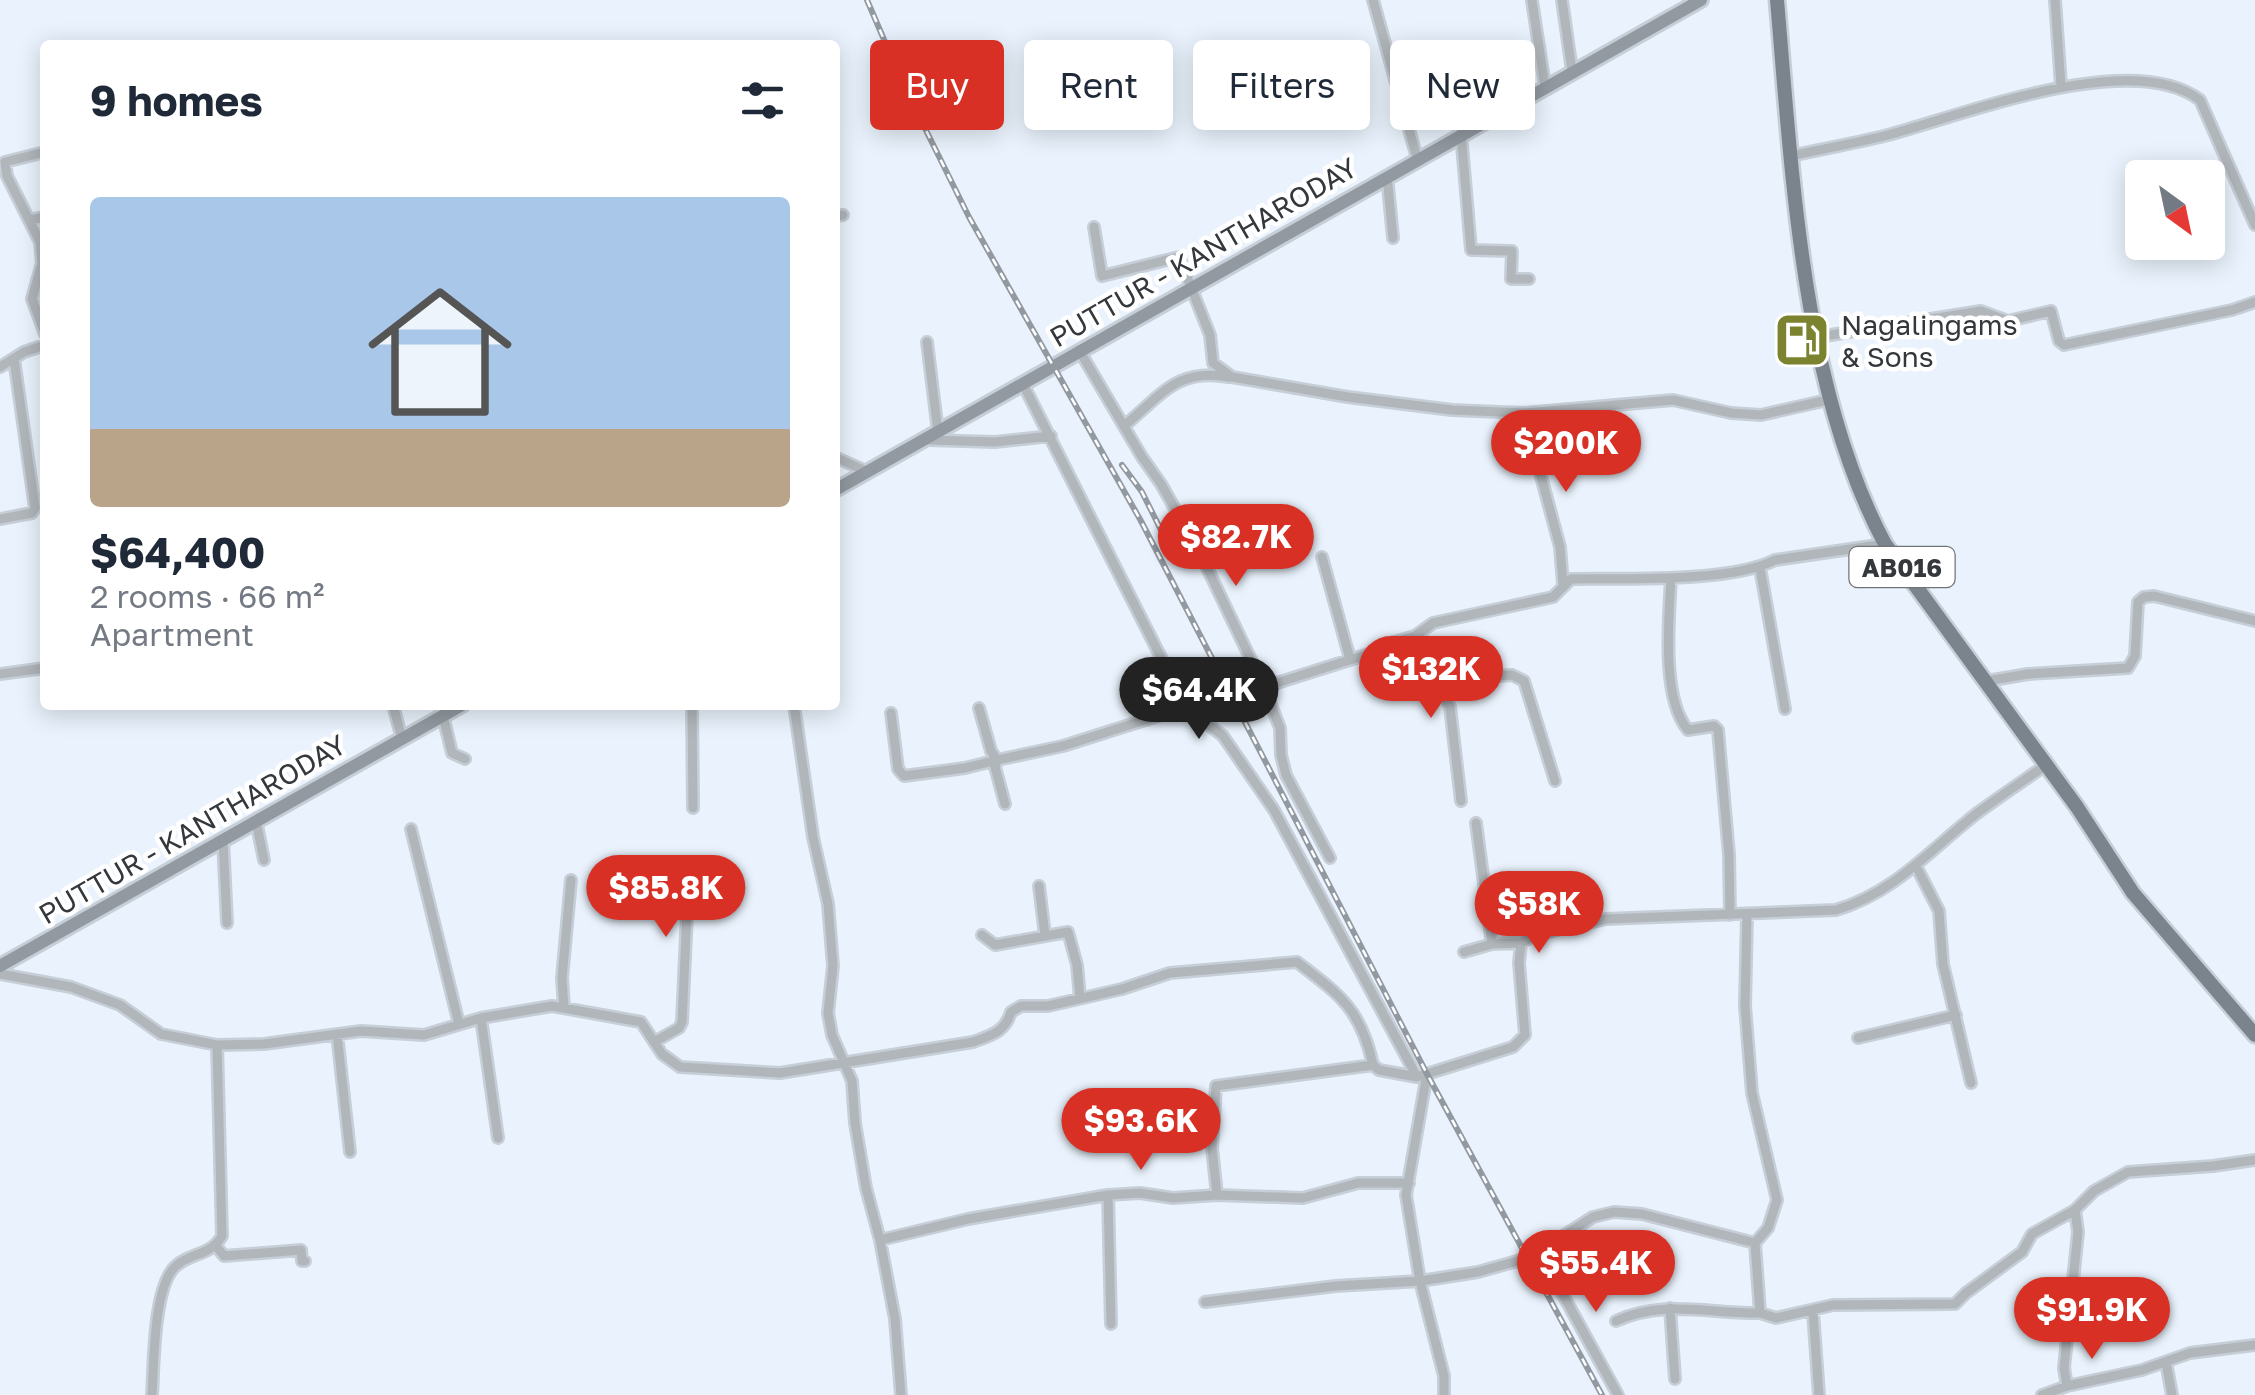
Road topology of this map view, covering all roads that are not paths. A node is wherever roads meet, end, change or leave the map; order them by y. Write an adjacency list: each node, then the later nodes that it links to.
1 (1372, 0): 15 (street)
2 (1562, 0): 7 (street)
3 (1701, 0): 7 (main road, PUTTUR - KANTHARODAY)
4 (1777, 0): 14 (main road, AB016)
5 (2055, 0): 9 (street)
6 (1532, 1): 8 (street)
7 (1572, 71): 8 (main road, PUTTUR - KANTHARODAY)
8 (1545, 86): 10 (main road, PUTTUR - KANTHARODAY)
9 (2061, 86): 14 (street); 20 (street)
10 (1535, 92)
11 (1467, 130): 12 (main road, PUTTUR - KANTHARODAY)
12 (1462, 133): 15 (main road, PUTTUR - KANTHARODAY); 25 (street)
13 (40, 153): 16 (street)
14 (1790, 156): 29 (main road, AB016)
15 (1416, 158): 17 (main road, PUTTUR - KANTHARODAY)
16 (2, 160): 19 (street)
17 (1386, 176): 22 (street); 26 (main road, PUTTUR - KANTHARODAY)
18 (40, 218): 19 (street)
19 (29, 220): 23 (street)
20 (2255, 226)
21 (1094, 227): 26 (street)
22 (1393, 238)
23 (40, 242)
24 (40, 271): 28 (street)
25 (1530, 279)
26 (1190, 288): 32 (main road, PUTTUR - KANTHARODAY); 35 (street)
27 (2255, 302): 29 (street)
28 (40, 321)
29 (1818, 337): 37 (main road, AB016)
30 (927, 342): 41 (street)
31 (40, 347): 33 (street)
32 (1079, 350): 36 (main road, PUTTUR - KANTHARODAY); 40 (street)
33 (14, 359): 34 (street); 48 (street)
34 (0, 368)
35 (1232, 377): 39 (street); 40 (street)
36 (1023, 384): 41 (main road, PUTTUR - KANTHARODAY); 42 (street)
37 (1832, 399): 38 (street); 49 (main road, AB016)
38 (1599, 408): 39 (street); 44 (street)
39 (1524, 414): 53 (street)
40 (1124, 426): 61 (street)
41 (938, 432): 43 (main road, PUTTUR - KANTHARODAY)
42 (1051, 436): 43 (street); 62 (street)
43 (924, 440): 46 (main road, PUTTUR - KANTHARODAY)
44 (1610, 452)
45 (840, 459): 46 (street)
46 (868, 472): 47 (main road, PUTTUR - KANTHARODAY)
47 (840, 487)
48 (0, 520)
49 (1885, 544): 51 (street); 60 (main road, AB016)
50 (1322, 557): 56 (street)
51 (1760, 568): 52 (street); 64 (street)
52 (1671, 578): 53 (street); 89 (street)
53 (1564, 584): 55 (street)
54 (2255, 620): 60 (street)
55 (1415, 636): 56 (street); 59 (street)
56 (1350, 659): 61 (street)
57 (40, 669): 58 (street)
58 (0, 674)
59 (1437, 680): 75 (street); 76 (street)
60 (1987, 681): 74 (main road, AB016)
61 (1264, 687): 83 (street)
62 (1186, 707): 73 (street); 110 (street)
63 (980, 708): 73 (street)
64 (1785, 709)
65 (394, 710): 71 (street)
66 (453, 710): 70 (main road, PUTTUR - KANTHARODAY)
67 (692, 710): 78 (street)
68 (795, 710): 108 (street)
69 (891, 712): 73 (street)
70 (443, 716): 71 (main road, PUTTUR - KANTHARODAY); 72 (street)
71 (402, 739): 79 (main road, PUTTUR - KANTHARODAY)
72 (465, 759)
73 (998, 760): 77 (street)
74 (2046, 765): 85 (street); 104 (main road, AB016)
75 (1555, 781)
76 (1462, 801)
77 (1005, 804)
78 (693, 808)
79 (256, 821): 82 (main road, PUTTUR - KANTHARODAY); 84 (street)
80 (1476, 822): 95 (street)
81 (411, 830): 102 (street)
82 (223, 840): 91 (street); 97 (main road, PUTTUR - KANTHARODAY)
83 (1330, 858)
84 (264, 860)
85 (1916, 866): 90 (street); 100 (street)
86 (571, 880): 99 (street)
87 (699, 881): 106 (street)
88 (1038, 886): 93 (street)
89 (1730, 915): 90 (street); 94 (street)
90 (1747, 915): 120 (street)
91 (228, 923)
92 (982, 934): 93 (street)
93 (1045, 935): 98 (street)
94 (1520, 943): 95 (street); 110 (street)
95 (1492, 944): 96 (street)
96 (1464, 952)
97 (0, 970): 107 (street)
98 (1080, 998): 108 (street); 109 (street)
99 (564, 1008): 101 (street); 106 (street)
100 (1956, 1015): 105 (street); 111 (street)
101 (481, 1018): 102 (street); 112 (street)
102 (459, 1024): 103 (street)
103 (337, 1034): 107 (street); 113 (street)
104 (2255, 1034)
105 (1858, 1038)
106 (654, 1042): 108 (street)
107 (216, 1045): 121 (street)
108 (846, 1062): 119 (street)
109 (1373, 1065): 110 (street); 117 (street)
110 (1422, 1076): 115 (street)
111 (1971, 1083)
112 (498, 1138)
113 (350, 1152)
114 (2255, 1160): 118 (street)
115 (1408, 1184): 117 (street); 124 (street)
116 (1108, 1194): 117 (street); 119 (street); 130 (street)
117 (1217, 1195)
118 (2075, 1210): 127 (street); 134 (street)
119 (880, 1240): 137 (street)
120 (1755, 1243): 122 (street); 128 (street)
121 (216, 1246): 123 (street); 136 (street)
122 (1540, 1252): 124 (street); 139 (street)
123 (305, 1261)
124 (1420, 1282): 125 (street); 138 (street)
125 (1205, 1302)
126 (1670, 1308): 128 (street); 129 (street); 133 (street)
127 (1813, 1312): 128 (street); 140 (street)
128 (1760, 1314)
129 (1616, 1321)
130 (1111, 1324)
131 (2255, 1345): 132 (street)
132 (2166, 1362): 134 (street); 141 (street)
133 (1676, 1379)
134 (2067, 1386): 135 (street)
135 (2048, 1394)
136 (152, 1395)
137 (901, 1395)
138 (1444, 1395)
139 (1618, 1395)
140 (1820, 1395)
141 (2172, 1395)

